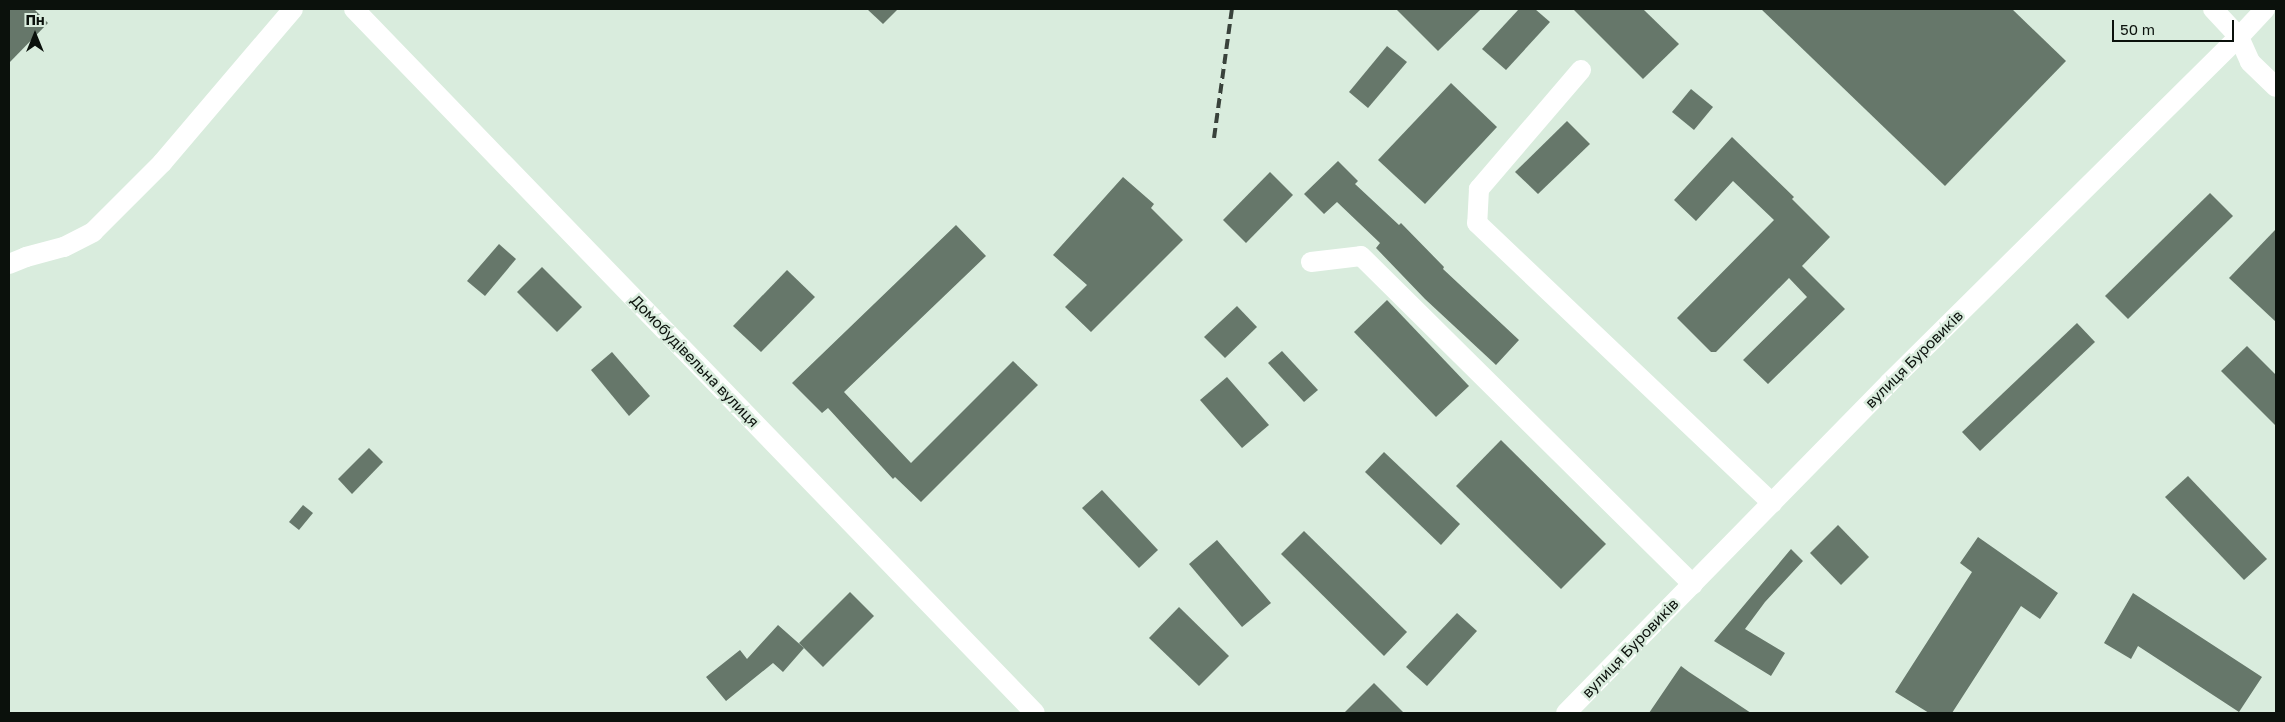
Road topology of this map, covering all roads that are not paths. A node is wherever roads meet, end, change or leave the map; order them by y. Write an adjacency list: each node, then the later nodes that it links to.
1 (293, 9): 9 (street)
2 (354, 9): 12 (street, Домобудівельна вулиця)
3 (2213, 9): 5 (street)
4 (2265, 9): 5 (street, вулиця Буровиків)
5 (2239, 38): 7 (street); 10 (street, вулиця Буровиків)
6 (1581, 70): 10 (street)
7 (2276, 87)
8 (1311, 262): 11 (street)
9 (9, 264)
10 (1772, 503): 11 (street, вулиця Буровиків)
11 (1693, 584): 13 (street, вулиця Буровиків)
12 (1035, 713)
13 (1566, 713)

